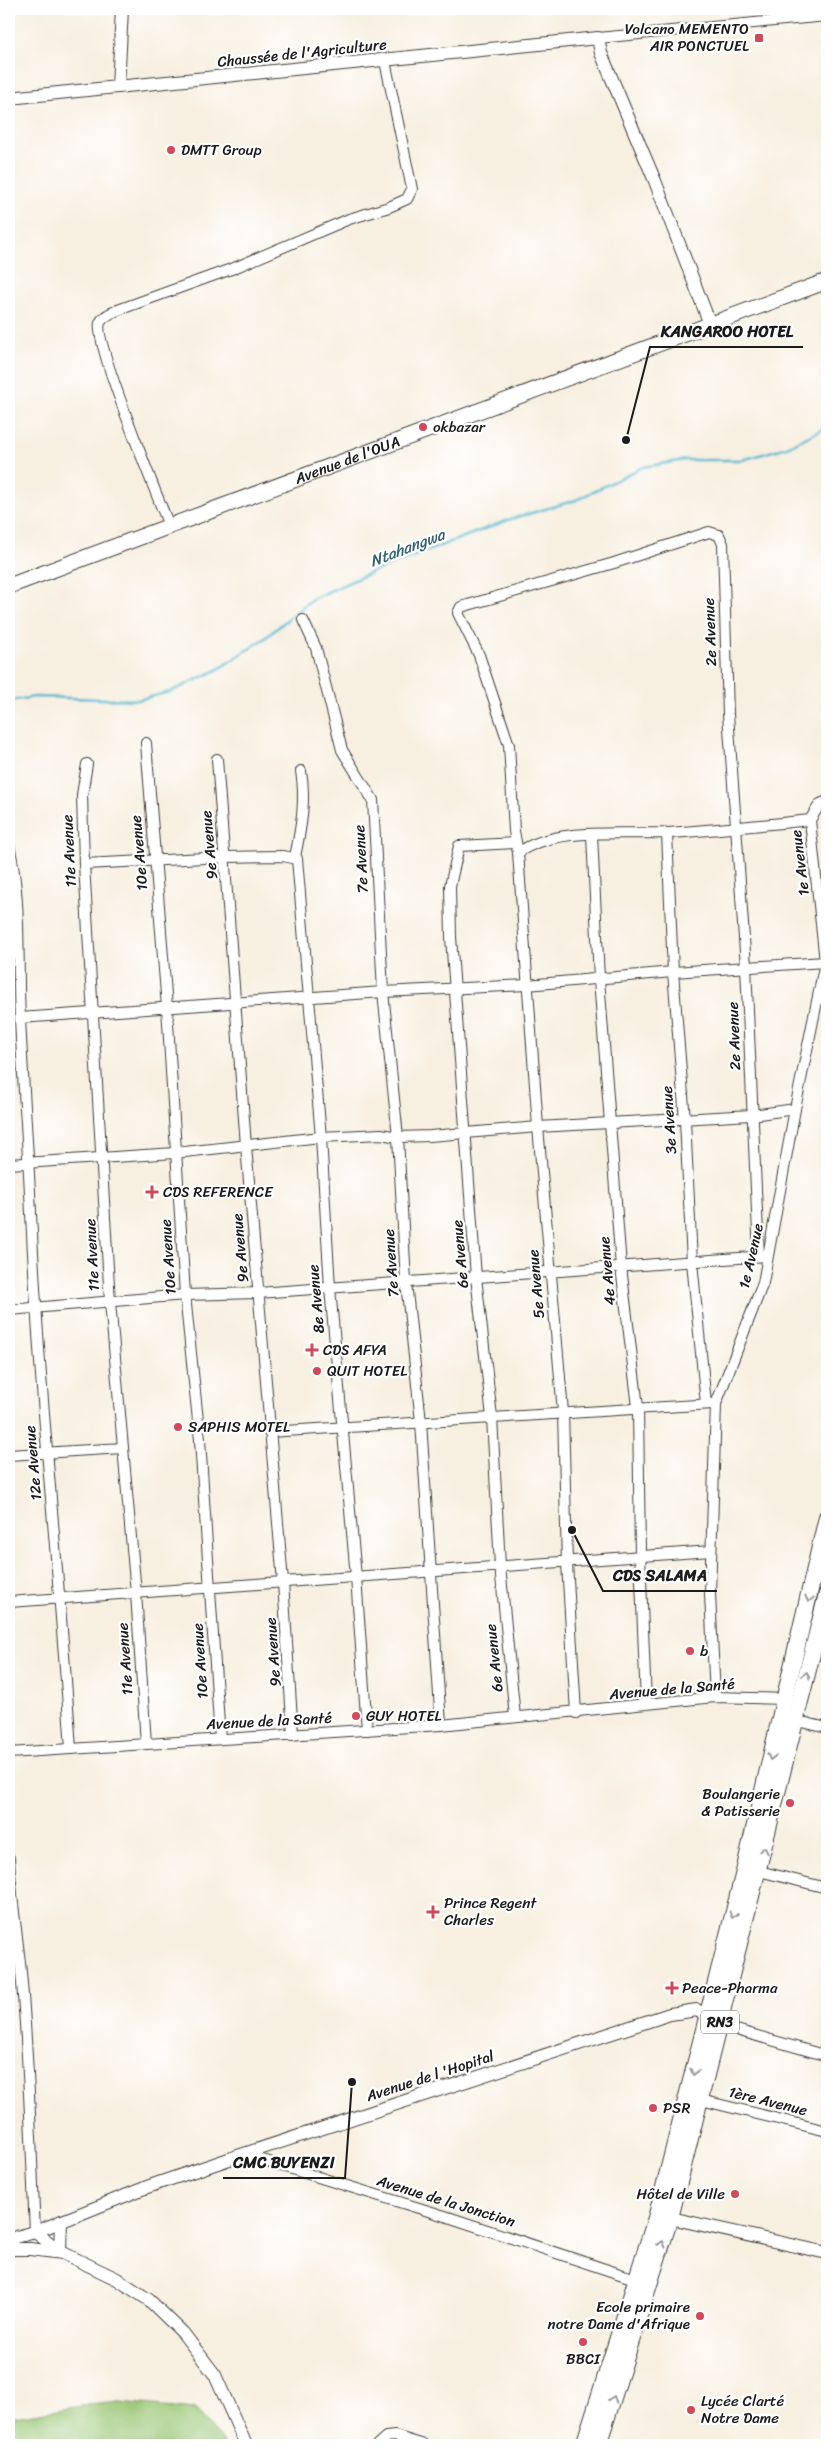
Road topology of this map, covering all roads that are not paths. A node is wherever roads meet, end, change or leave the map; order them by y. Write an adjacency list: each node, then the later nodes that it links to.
1 (122, 9): 5 (street)
2 (827, 16): 3 (street, Chaussée de l'Agriculture)
3 (598, 38): 4 (street, Chaussée de l'Agriculture); 8 (street)
4 (385, 61): 5 (street, Chaussée de l'Agriculture); 9 (street)
5 (118, 87): 6 (street, Chaussée de l'Agriculture)
6 (9, 98)
7 (827, 281): 8 (main road, Avenue de l'OUA)
8 (710, 324): 9 (main road, Avenue de l'OUA)
9 (169, 526): 10 (main road, Avenue de l'OUA)
10 (9, 586)
11 (303, 620): 33 (street, 7e Avenue)
12 (146, 743): 24 (street, 10e Avenue)
13 (217, 759): 23 (street, 9e Avenue)
14 (87, 764): 26 (street, 11e Avenue)
15 (301, 771): 25 (street, 8e Avenue)
16 (827, 801): 17 (street)
17 (810, 820): 18 (street); 27 (street, 1e Avenue)
18 (736, 828): 19 (street); 22 (street, 2e Avenue); 28 (street, 2e Avenue)
19 (667, 833): 20 (street); 29 (street, 3e Avenue)
20 (592, 835): 22 (street); 30 (street, 4e Avenue)
21 (9, 845): 38 (street, 12e Avenue)
22 (517, 848): 31 (street, 5e Avenue); 32 (street, 6e Avenue)
23 (225, 857): 24 (street); 25 (street); 35 (street, 9e Avenue)
24 (154, 860): 26 (street); 36 (street, 10e Avenue)
25 (296, 861): 34 (street, 8e Avenue)
26 (84, 864): 37 (street, 11e Avenue)
27 (825, 962): 28 (street); 39 (street, 1e Avenue)
28 (746, 966): 29 (street); 40 (street, 2e Avenue)
29 (673, 972): 30 (street); 41 (street, 3e Avenue)
30 (599, 979): 31 (street); 42 (street, 4e Avenue)
31 (527, 986): 32 (street); 43 (street, 5e Avenue)
32 (454, 988): 33 (street); 44 (street, 6e Avenue)
33 (383, 992): 34 (street); 46 (street, 7e Avenue)
34 (310, 996): 35 (street); 45 (street, 8e Avenue)
35 (236, 1003): 36 (street); 47 (street, 9e Avenue)
36 (167, 1007): 37 (street); 48 (street, 10e Avenue)
37 (94, 1013): 38 (street); 49 (street, 11e Avenue)
38 (20, 1018): 50 (street, 12e Avenue)
39 (795, 1109): 40 (street); 52 (street, 1e Avenue)
40 (752, 1115): 41 (street); 52 (street, 2e Avenue)
41 (685, 1120): 42 (street); 53 (street, 3e Avenue)
42 (611, 1124): 43 (street); 54 (street, 4e Avenue)
43 (538, 1127): 44 (street); 55 (street, 5e Avenue)
44 (465, 1134): 46 (street); 56 (street, 6e Avenue)
45 (321, 1137): 46 (street); 47 (street); 58 (street, 8e Avenue)
46 (398, 1137): 57 (street, 7e Avenue)
47 (246, 1146): 48 (street); 59 (street, 9e Avenue)
48 (175, 1153): 49 (street); 60 (street, 10e Avenue)
49 (102, 1157): 50 (street); 61 (street, 11e Avenue)
50 (29, 1162): 51 (street); 62 (street, 12e Avenue)
51 (9, 1164)
52 (764, 1256): 53 (street); 64 (street, 1e Avenue)
53 (692, 1262): 54 (street); 64 (street, 3e Avenue)
54 (621, 1267): 55 (street); 65 (street, 4e Avenue)
55 (550, 1273): 56 (street); 66 (street, 5e Avenue)
56 (476, 1277): 57 (street); 67 (street, 6e Avenue)
57 (406, 1282): 58 (street); 68 (street, 7e Avenue)
58 (330, 1288): 59 (street); 69 (street, 8e Avenue)
59 (258, 1293): 60 (street); 70 (street, 9e Avenue)
60 (185, 1295): 61 (street); 83 (street, 10e Avenue)
61 (110, 1302): 62 (street); 71 (street, 11e Avenue)
62 (35, 1308): 63 (street); 72 (street, 12e Avenue)
63 (9, 1310)
64 (711, 1404): 65 (street); 75 (street, 1e Avenue)
65 (638, 1407): 66 (street); 77 (street, 4e Avenue)
66 (563, 1412): 67 (street); 78 (street, 5e Avenue)
67 (492, 1417): 68 (street); 79 (street, 6e Avenue)
68 (421, 1422): 69 (street); 80 (street, 7e Avenue)
69 (343, 1427): 70 (street); 81 (street, 8e Avenue)
70 (269, 1432): 82 (street, 9e Avenue)
71 (123, 1448): 72 (street); 84 (street, 11e Avenue)
72 (47, 1454): 73 (street); 86 (street, 12e Avenue)
73 (9, 1455)
74 (827, 1517): 76 (highway, RN3)
75 (711, 1551): 77 (street); 89 (street, 1e Avenue)
76 (823, 1555): 90 (highway, RN3, one-way to 90)
77 (640, 1556): 78 (street); 91 (street, 4e Avenue)
78 (567, 1563): 79 (street); 92 (street, 5e Avenue)
79 (500, 1566): 80 (street); 93 (street, 6e Avenue)
80 (431, 1571): 81 (street); 95 (street, 7e Avenue)
81 (356, 1577): 82 (street); 97 (street, 8e Avenue)
82 (283, 1582): 83 (street); 98 (street, 9e Avenue)
83 (210, 1588): 84 (street); 99 (street, 10e Avenue)
84 (136, 1593): 86 (street); 100 (street, 11e Avenue)
85 (827, 1594): 88 (highway, RN3)
86 (61, 1599): 87 (street); 101 (street, 12e Avenue)
87 (9, 1602)
88 (821, 1644): 90 (highway, RN3, one-way to 88)
89 (715, 1698): 90 (street, Avenue de la Santé); 91 (street, Avenue de la Santé)
90 (792, 1699): 94 (highway, RN3); 106 (highway, RN3, one-way to 106)
91 (646, 1703): 92 (street, Avenue de la Santé)
92 (576, 1713): 93 (street, Avenue de la Santé)
93 (515, 1717): 95 (street, Avenue de la Santé)
94 (794, 1720): 96 (street); 104 (highway, RN3, one-way to 94)
95 (441, 1725): 97 (street, Avenue de la Santé)
96 (827, 1728)
97 (367, 1730): 98 (street, Avenue de la Santé)
98 (293, 1735): 99 (street, Avenue de la Santé)
99 (220, 1739): 100 (street, Avenue de la Santé)
100 (146, 1744): 101 (street, Avenue de la Santé)
101 (71, 1749): 102 (street, Avenue de la Santé)
102 (9, 1753)
103 (9, 1858): 113 (street)
104 (759, 1871): 105 (street); 106 (highway, RN3)
105 (827, 1888)
106 (714, 2021): 107 (street); 108 (highway, RN3); 110 (street, Avenue de l 'Hopital); 111 (highway, RN3, one-way to 111)
107 (827, 2056)
108 (701, 2100): 109 (street, 1ère Avenue); 111 (highway, RN3)
109 (827, 2131)
110 (243, 2154): 112 (street, Avenue de l 'Hopital); 118 (street, Avenue de la Jonction)
111 (663, 2216): 117 (street); 118 (highway, RN3); 123 (highway, RN3, one-way to 111)
112 (61, 2221): 113 (street, Avenue de l 'Hopital); 116 (street)
113 (35, 2232): 114 (street, Avenue de l 'Hopital); 116 (street)
114 (9, 2239)
115 (9, 2249): 116 (street)
116 (62, 2252): 119 (street)
117 (827, 2253)
118 (638, 2280): 122 (highway, RN3)
119 (246, 2445)
120 (377, 2445): 121 (street)
121 (424, 2445)
122 (584, 2445)
123 (598, 2445)

